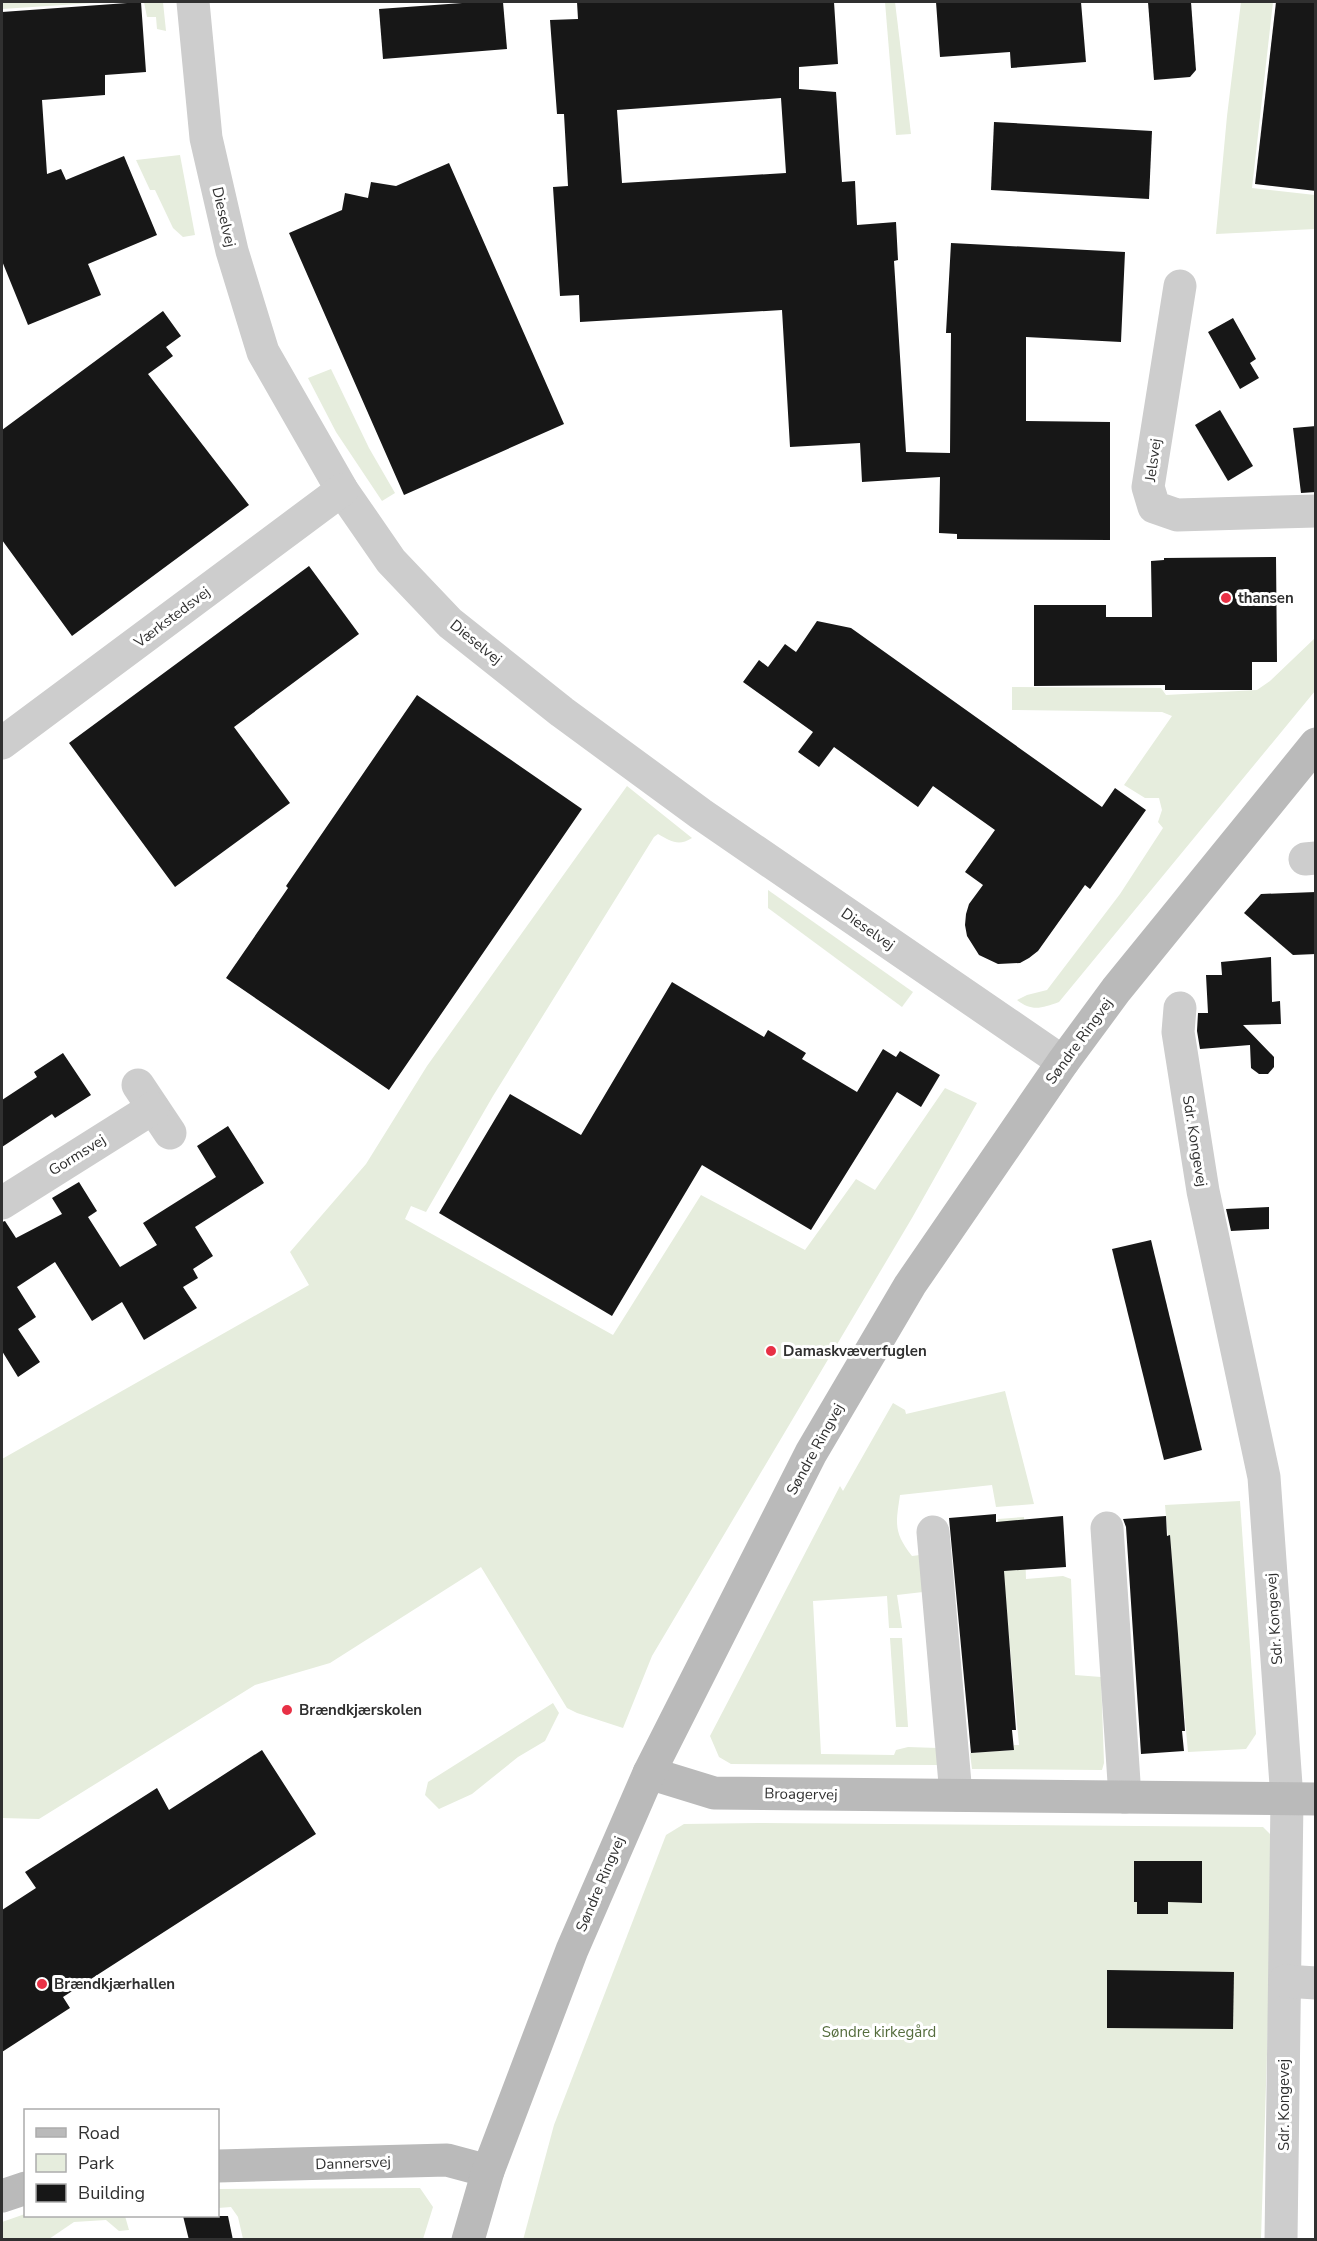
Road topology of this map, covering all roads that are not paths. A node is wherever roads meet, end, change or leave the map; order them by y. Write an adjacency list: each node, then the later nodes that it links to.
1 (193, 2): 3 (street, Dieselvej)
2 (1180, 286): 4 (street, Jelsvej)
3 (342, 490): 5 (street, Værkstedsvej); 8 (street, Dieselvej)
4 (1316, 511)
5 (2, 743)
6 (1316, 744): 8 (main road, Søndre Ringvej)
7 (1180, 1008): 16 (street, Sdr. Kongevej)
8 (1063, 1062): 13 (main road, Søndre Ringvej)
9 (154, 1108): 10 (street, Gormsvej)
10 (2, 1203)
11 (1107, 1528): 15 (street)
12 (933, 1532): 14 (street)
13 (649, 1773): 14 (main road, Broagervej); 19 (main road, Søndre Ringvej)
14 (956, 1795): 15 (main road, Broagervej)
15 (1125, 1797): 16 (main road, Broagervej)
16 (1301, 1799): 17 (street, Sdr. Kongevej)
17 (1300, 1982): 23 (street, Sdr. Kongevej)
18 (219, 2166): 19 (main road, Dannersvej)
19 (488, 2171): 22 (main road, Søndre Ringvej)
20 (24, 2189): 21 (main road)
21 (2, 2196)
22 (468, 2240)
23 (1281, 2240)

